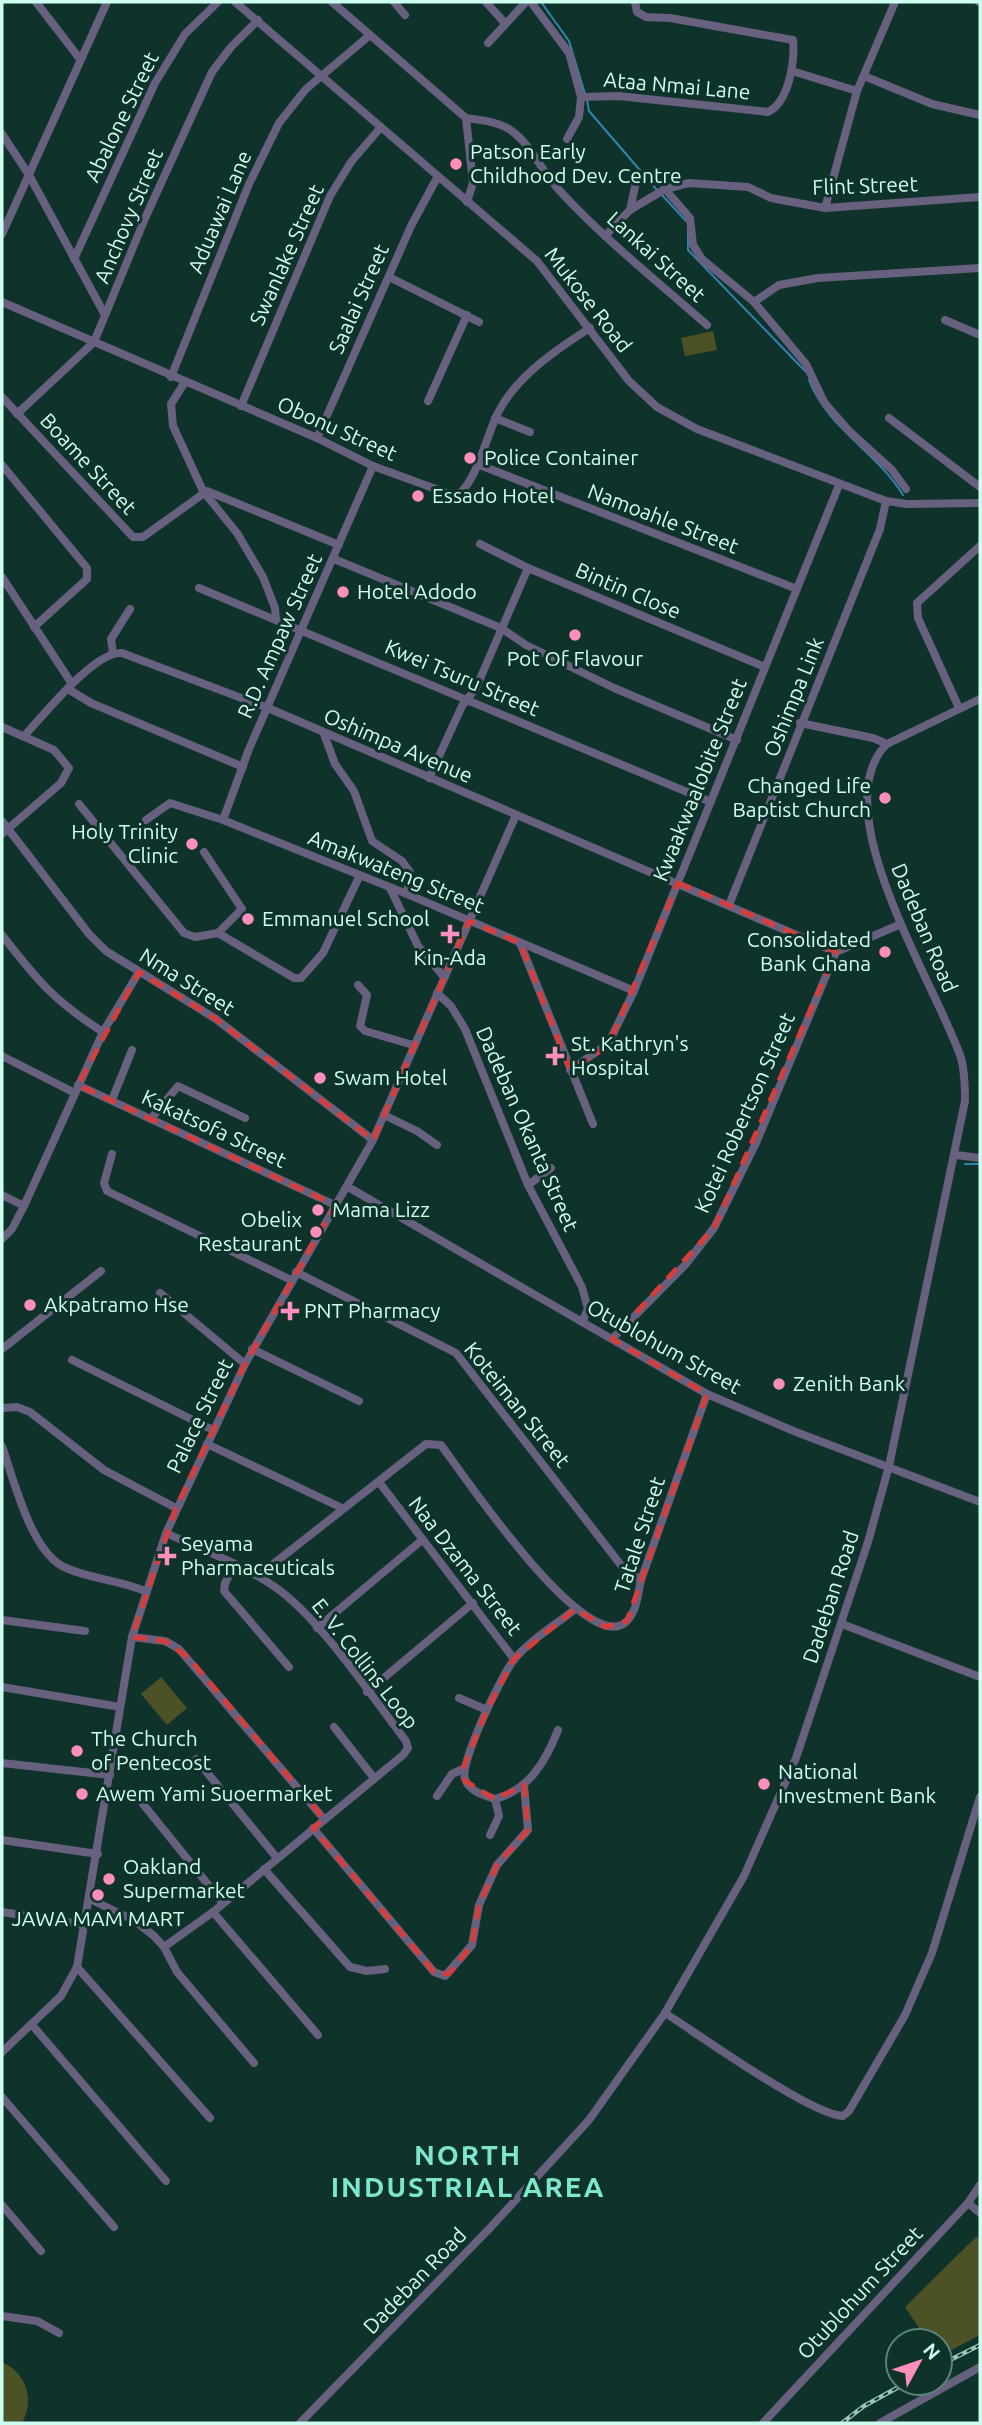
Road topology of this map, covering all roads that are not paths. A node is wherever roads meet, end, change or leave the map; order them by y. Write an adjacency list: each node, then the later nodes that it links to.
1 (36, 2): 17 (street)
2 (107, 2): 17 (street)
3 (218, 2): 38 (street, Abalone Street)
4 (235, 2): 13 (street, Mukose Road)
5 (332, 2): 15 (street, Lankai Street)
6 (394, 2): 12 (street)
7 (486, 2): 14 (street)
8 (526, 2): 14 (street)
9 (531, 2): 22 (street)
10 (635, 2): 18 (street, Ataa Nmai Lane)
11 (895, 2): 20 (street)
12 (405, 15)
13 (258, 20): 19 (street, Mukose Road); 43 (street, Anchovy Street)
14 (504, 22): 16 (street)
15 (370, 35): 19 (street, Aduawai Lane); 24 (street, Lankai Street)
16 (488, 43)
17 (80, 59): 28 (street)
18 (792, 71): 21 (street); 22 (street, Ataa Nmai Lane)
19 (322, 74): 25 (street, Mukose Road); 51 (street, Aduawai Lane)
20 (864, 76): 21 (street); 23 (street)
21 (858, 91): 34 (street)
22 (586, 97): 27 (street)
23 (980, 116)
24 (466, 118): 33 (street); 37 (street, Lankai Street)
25 (381, 127): 29 (street, Mukose Road); 55 (street, Swanlake Street)
26 (2, 134): 28 (street)
27 (567, 139)
28 (29, 175): 36 (street); 38 (street)
29 (438, 176): 33 (street, Mukose Road); 40 (street, Saalai Street)
30 (637, 177): 35 (street)
31 (665, 189): 34 (street, Flint Street); 35 (street, Flint Street); 42 (street)
32 (980, 197): 34 (street, Flint Street)
33 (467, 202): 48 (street, Mukose Road)
34 (825, 208)
35 (630, 210): 37 (street, Flint Street)
36 (2, 234)
37 (605, 236): 47 (street, Lankai Street)
38 (74, 259): 43 (street)
39 (980, 268): 42 (street)
40 (389, 276): 44 (street); 60 (street, Saalai Street)
41 (2, 302): 50 (street, Obonu Street)
42 (754, 302): 66 (street)
43 (105, 315): 50 (street, Anchovy Street)
44 (467, 315): 46 (street); 54 (street)
45 (945, 320): 49 (street)
46 (479, 322)
47 (707, 324)
48 (590, 328): 57 (street, Obonu Street); 64 (street, Mukose Road)
49 (980, 335)
50 (94, 342): 51 (street, Obonu Street); 56 (street, Anchovy Street)
51 (171, 377): 52 (street, Obonu Street)
52 (185, 382): 55 (street, Obonu Street); 67 (street)
53 (2, 397): 56 (street, Boame Street)
54 (428, 401)
55 (241, 406): 60 (street, Obonu Street)
56 (17, 414): 67 (street, Boame Street)
57 (495, 418): 59 (street); 61 (street, Obonu Street)
58 (889, 418): 65 (street)
59 (530, 432)
60 (317, 438): 63 (street, Obonu Street)
61 (477, 464): 63 (street, Obonu Street); 78 (street, Namoahle Street)
62 (2, 465): 81 (street)
63 (373, 466): 72 (street, R.D. Ampaw Street)
64 (839, 485): 69 (street, Mukose Road); 78 (street, Kwaakwaalobite Street)
65 (980, 487)
66 (906, 489)
67 (203, 491): 72 (street); 80 (street)
68 (980, 498): 70 (street)
69 (886, 501): 70 (street, Mukose Road); 91 (street, Oshimpa Link)
70 (976, 503)
71 (480, 544): 75 (street, Bintin Close)
72 (339, 545): 74 (street, R.D. Ampaw Street)
73 (980, 546): 90 (street)
74 (334, 559): 82 (street); 83 (street, R.D. Ampaw Street)
75 (528, 568): 82 (street); 85 (street, Bintin Close)
76 (2, 577): 81 (street)
77 (199, 588): 80 (street, Kwei Tsuru Street)
78 (797, 589): 85 (street, Kwaakwaalobite Street)
79 (130, 610): 84 (street)
80 (276, 620): 83 (street, Kwei Tsuru Street)
81 (34, 627): 86 (street)
82 (501, 628): 88 (street); 95 (street)
83 (301, 629): 88 (street, Kwei Tsuru Street); 89 (street, R.D. Ampaw Street)
84 (113, 653): 86 (street); 89 (street, Oshimpa Avenue)
85 (765, 667): 95 (street, Kwaakwaalobite Street)
86 (70, 686): 94 (street); 97 (street)
87 (980, 699): 90 (street)
88 (467, 700): 98 (street); 99 (street, Kwei Tsuru Street)
89 (268, 708): 93 (street, Oshimpa Avenue); 97 (street, R.D. Ampaw Street)
90 (959, 708): 96 (street)
91 (800, 723): 96 (street); 111 (street, Oshimpa Link)
92 (2, 727): 94 (street)
93 (324, 734): 98 (street, Oshimpa Avenue); 110 (street)
94 (24, 736): 105 (street)
95 (737, 740): 99 (street, Kwaakwaalobite Street)
96 (887, 744): 113 (street, Dadeban Road)
97 (243, 767): 103 (street, R.D. Ampaw Street)
98 (429, 778): 101 (street, Oshimpa Avenue)
99 (711, 802): 108 (street, Kwaakwaalobite Street)
100 (79, 804): 114 (street)
101 (516, 815): 108 (street, Oshimpa Avenue); 112 (street, Palace Street)
102 (146, 820): 103 (street, Amakwateng Street)
103 (223, 820): 107 (street, Amakwateng Street)
104 (2, 821): 105 (street, Nma Street)
105 (5, 832): 118 (street, Nma Street)
106 (204, 852): 114 (street)
107 (359, 877): 109 (street, Amakwateng Street); 114 (street)
108 (678, 883): 111 (street, Oshimpa Avenue); 121 (street, Kwaakwaalobite Street)
109 (390, 888): 110 (street, Amakwateng Street); 119 (street)
110 (407, 894): 112 (street, Amakwateng Street)
111 (729, 905): 117 (street, Oshimpa Avenue)
112 (469, 921): 116 (street, Amakwateng Street); 119 (street, Palace Street)
113 (901, 924): 117 (street); 137 (street, Dadeban Road)
114 (218, 933)
115 (2, 935): 123 (street)
116 (520, 943): 121 (street, Amakwateng Street); 127 (street)
117 (836, 952): 151 (street, Kotei Robertson Street)
118 (139, 972): 123 (street); 134 (street, Nma Street)
119 (444, 977): 122 (street, Palace Street)
120 (358, 985): 124 (street)
121 (634, 991): 127 (street, Kwaakwaalobite Street)
122 (437, 993): 124 (street, Palace Street); 140 (street, Dadeban Okanta Street)
123 (103, 1032): 128 (street)
124 (413, 1045): 130 (street, Palace Street)
125 (132, 1050): 129 (street)
126 (2, 1056): 128 (street, Kakatsofa Street)
127 (570, 1070): 133 (street)
128 (76, 1089): 129 (street, Kakatsofa Street); 144 (street)
129 (111, 1100): 132 (street, Kakatsofa Street)
130 (384, 1115): 134 (street, Palace Street); 135 (street)
131 (245, 1118): 132 (street)
132 (151, 1119): 143 (street, Kakatsofa Street)
133 (593, 1124)
134 (373, 1140): 141 (street, Palace Street)
135 (436, 1145)
136 (112, 1154): 148 (street)
137 (956, 1154): 138 (street); 162 (street, Dadeban Road)
138 (980, 1158)
139 (551, 1168): 140 (street)
140 (528, 1185): 150 (street, Dadeban Okanta Street)
141 (348, 1187): 143 (street, Palace Street); 150 (street, Otublohum Street)
142 (2, 1195): 144 (street)
143 (335, 1205): 147 (street, Palace Street)
144 (24, 1206): 145 (street)
145 (2, 1240)
146 (100, 1271): 152 (street)
147 (296, 1272): 148 (street, Palace Street); 171 (street, Koteiman Street)
148 (291, 1280): 153 (street, Palace Street)
149 (160, 1293): 155 (street)
150 (582, 1322): 151 (street, Otublohum Street)
151 (612, 1339): 156 (street, Otublohum Street)
152 (2, 1349)
153 (252, 1349): 155 (street, Palace Street); 157 (street)
154 (72, 1360): 159 (street)
155 (245, 1364): 159 (street, Palace Street)
156 (707, 1394): 162 (street, Otublohum Street); 171 (street, Tatale Street)
157 (359, 1401)
158 (2, 1408): 165 (street)
159 (213, 1430): 160 (street, Palace Street)
160 (207, 1444): 165 (street, Palace Street); 166 (street)
161 (2, 1446): 172 (street)
162 (889, 1466): 164 (street, Otublohum Street); 176 (street, Dadeban Road)
163 (379, 1482): 166 (street); 168 (street, Naa Dzama Street); 174 (street, Tatale Street)
164 (980, 1502)
165 (176, 1508): 167 (street, Palace Street)
166 (342, 1508): 170 (street)
167 (166, 1533): 169 (street, E. V. Collins Loop); 172 (street, Palace Street)
168 (422, 1540): 173 (street, Naa Dzama Street); 177 (street)
169 (235, 1564): 170 (street, E. V. Collins Loop); 181 (street)
170 (258, 1576): 177 (street, E. V. Collins Loop)
171 (641, 1580): 174 (street, Tatale Street)
172 (145, 1591): 179 (street, Palace Street)
173 (472, 1603): 180 (street, Naa Dzama Street); 184 (street)
174 (575, 1609): 180 (street)
175 (2, 1620): 178 (street)
176 (842, 1624): 182 (street); 215 (street, Dadeban Road)
177 (317, 1628): 184 (street, E. V. Collins Loop)
178 (85, 1630)
179 (132, 1637): 186 (street, Palace Street); 200 (street)
180 (514, 1659): 187 (street, Naa Dzama Street)
181 (289, 1667)
182 (980, 1677)
183 (2, 1687): 186 (street)
184 (367, 1692): 194 (street, E. V. Collins Loop)
185 (459, 1698): 187 (street)
186 (120, 1707): 193 (street, Palace Street)
187 (486, 1710): 192 (street, Naa Dzama Street)
188 (334, 1727): 194 (street)
189 (558, 1730): 195 (street)
190 (196, 1759): 205 (street)
191 (2, 1763): 193 (street)
192 (463, 1769): 196 (street); 198 (street)
193 (110, 1775): 204 (street, Palace Street)
194 (374, 1778): 200 (street, E. V. Collins Loop)
195 (524, 1785): 198 (street); 201 (street)
196 (437, 1796)
197 (980, 1797): 215 (street)
198 (495, 1799): 202 (street)
199 (142, 1804): 208 (street)
200 (324, 1819): 201 (street, E. V. Collins Loop)
201 (313, 1828): 205 (street, E. V. Collins Loop)
202 (490, 1835)
203 (2, 1840): 204 (street)
204 (98, 1854): 207 (street, Palace Street)
205 (277, 1858): 206 (street, E. V. Collins Loop)
206 (264, 1869): 208 (street, E. V. Collins Loop); 214 (street)
207 (90, 1899): 211 (street, Palace Street); 212 (street)
208 (223, 1903): 210 (street, E. V. Collins Loop)
209 (2, 1912): 211 (street)
210 (213, 1912): 212 (street, E. V. Collins Loop); 217 (street)
211 (86, 1925): 213 (street, Palace Street)
212 (164, 1947): 219 (street)
213 (77, 1967): 216 (street, Palace Street); 221 (street)
214 (385, 1969)
215 (664, 2012): 232 (street, Dadeban Road)
216 (33, 2026): 218 (street, Palace Street); 222 (street)
217 (318, 2035)
218 (2, 2052)
219 (254, 2063)
220 (2, 2097): 227 (street)
221 (210, 2118)
222 (166, 2182)
223 (980, 2185): 224 (street, Otublohum Street)
224 (968, 2203): 226 (street); 233 (street, Otublohum Street)
225 (2, 2205): 228 (street)
226 (980, 2213)
227 (114, 2227)
228 (41, 2251)
229 (2, 2316): 230 (street)
230 (60, 2333)
231 (980, 2367): 234 (street)
232 (300, 2423)
233 (764, 2423)
234 (880, 2423)

